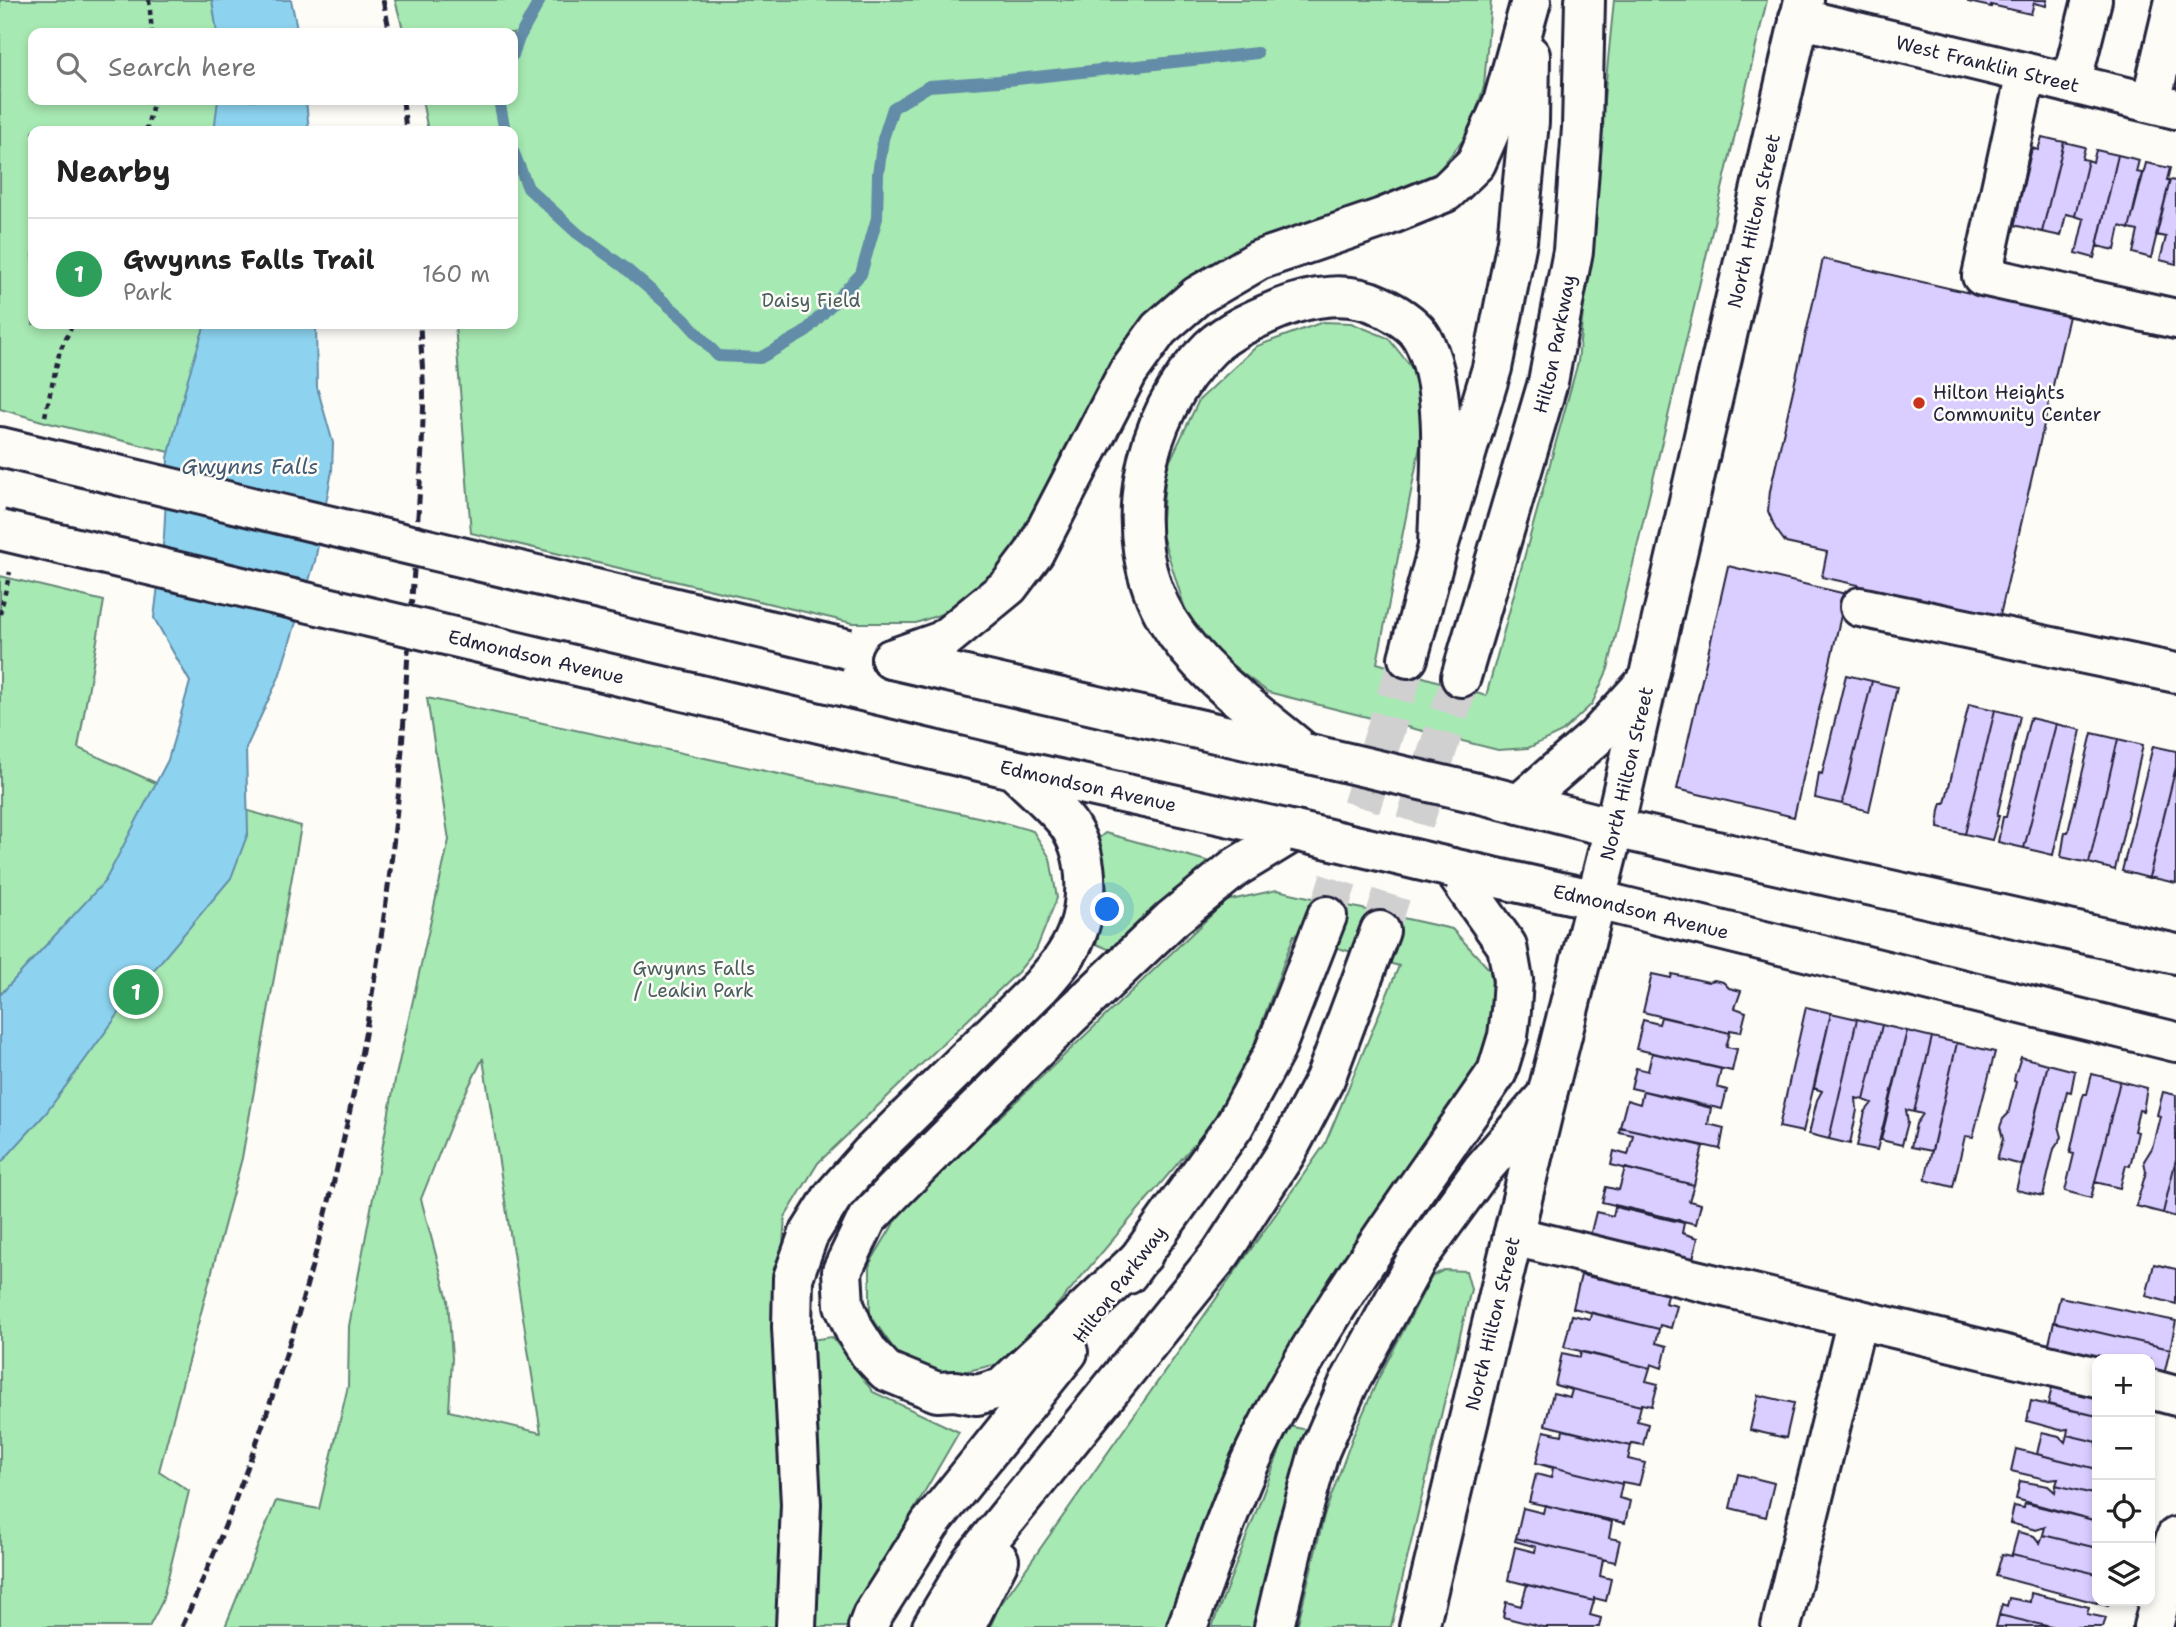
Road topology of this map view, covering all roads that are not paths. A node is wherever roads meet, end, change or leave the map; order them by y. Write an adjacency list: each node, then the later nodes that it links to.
1 (1585, 0): 17 (main road, Hilton Parkway)
2 (2092, 0): 7 (main road)
3 (2175, 0): 8 (main road)
4 (1531, 1): 12 (main road); 15 (main road)
5 (1801, 9): 6 (main road, West Franklin Street); 18 (main road, North Hilton Street)
6 (2026, 73): 7 (main road, West Franklin Street); 9 (main road)
7 (2071, 84): 8 (main road, West Franklin Street)
8 (2163, 106)
9 (2176, 318)
10 (0, 447): 15 (main road, bridge)
11 (0, 530): 20 (main road, Edmondson Avenue, bridge)
12 (1438, 547): 14 (main road); 19 (main road)
13 (1860, 607): 16 (main road)
14 (1408, 658)
15 (891, 659): 19 (main road)
16 (2176, 673)
17 (1461, 677)
18 (1648, 680): 21 (main road); 22 (main road, North Hilton Street)
19 (1305, 753): 21 (main road, bridge)
20 (1013, 769): 23 (main road, Edmondson Avenue); 39 (main road)
21 (1519, 804): 22 (main road)
22 (1614, 828): 25 (main road, North Hilton Street); 28 (main road)
23 (1294, 831): 24 (main road, Edmondson Avenue, bridge); 32 (main road)
24 (1452, 868): 25 (main road, Edmondson Avenue); 43 (main road)
25 (1597, 900): 29 (main road, Edmondson Avenue); 30 (main road, North Hilton Street)
26 (1327, 916): 32 (main road, Hilton Parkway)
27 (1380, 931): 37 (main road)
28 (2176, 954)
29 (2176, 1042)
30 (1547, 1095): 31 (main road, North Hilton Street); 44 (main road)
31 (1513, 1236): 33 (main road); 45 (main road, North Hilton Street)
32 (1143, 1255): 40 (main road, Hilton Parkway)
33 (1857, 1319): 34 (main road); 46 (main road)
34 (2092, 1376)
35 (2155, 1391): 36 (main road)
36 (2176, 1396)
37 (1043, 1471): 41 (main road); 42 (main road)
38 (2176, 1537): 47 (main road)
39 (796, 1627)
40 (868, 1627)
41 (932, 1627)
42 (965, 1627)
43 (1187, 1627)
44 (1274, 1627)
45 (1419, 1627)
46 (1781, 1627)
47 (2154, 1627)

